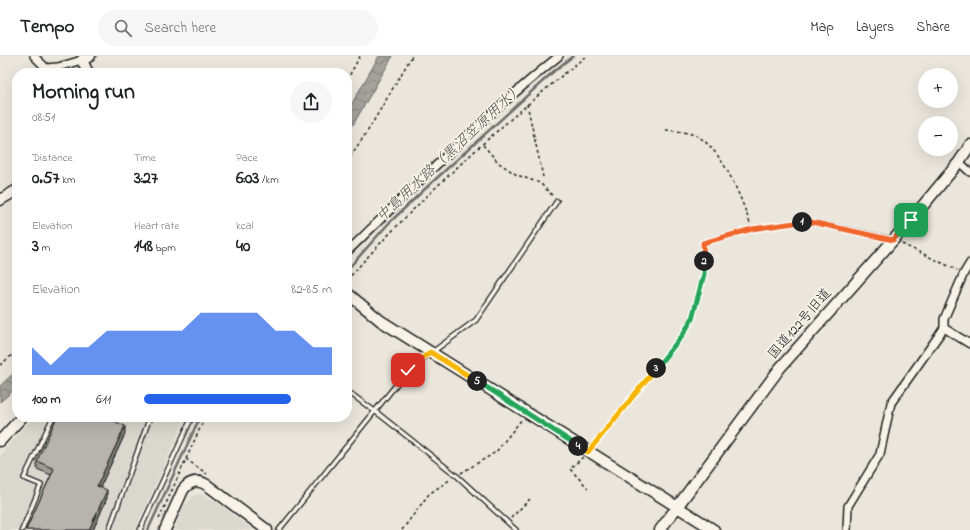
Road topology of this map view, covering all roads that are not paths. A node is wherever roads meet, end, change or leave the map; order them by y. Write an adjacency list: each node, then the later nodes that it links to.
1 (34, 56): 3 (street)
2 (559, 56): 13 (street)
3 (86, 58): 4 (street)
4 (87, 68)
5 (970, 145): 6 (street, 国道122号旧道)
6 (959, 162): 7 (street); 12 (street, 国道122号旧道)
7 (970, 172)
8 (12, 193): 9 (street)
9 (0, 200)
10 (557, 200): 18 (lane)
11 (807, 221): 12 (lane)
12 (893, 240): 26 (street, 国道122号旧道)
13 (352, 247)
14 (970, 263): 16 (street)
15 (352, 297): 18 (street)
16 (944, 328): 17 (street); 36 (street)
17 (970, 344)
18 (430, 352): 20 (lane); 26 (street)
19 (352, 395): 20 (lane)
20 (374, 412): 32 (lane); 33 (lane)
21 (17, 422): 25 (street)
22 (51, 422): 28 (lane)
23 (148, 422): 29 (lane)
24 (190, 422): 30 (lane)
25 (0, 441)
26 (678, 508): 34 (street, 国道122号旧道); 35 (street)
27 (161, 527): 31 (street)
28 (22, 530)
29 (109, 530)
30 (140, 530)
31 (267, 530)
32 (279, 530)
33 (516, 530)
34 (660, 530)
35 (714, 530)
36 (847, 530)

